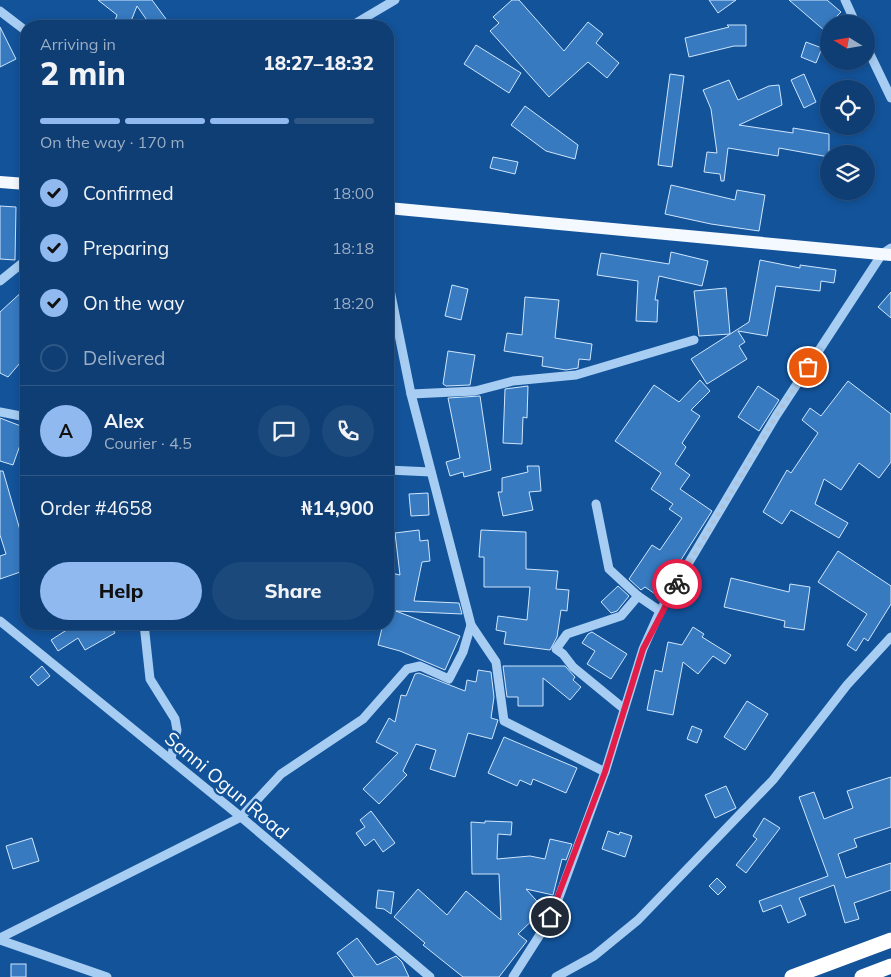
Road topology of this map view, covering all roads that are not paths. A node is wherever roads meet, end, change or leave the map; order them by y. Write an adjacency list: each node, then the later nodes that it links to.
1 (395, 0): 5 (street)
2 (845, 0): 4 (street)
3 (0, 11): 6 (street)
4 (852, 15)
5 (362, 20)
6 (20, 26)
7 (875, 65): 8 (street)
8 (891, 98)
9 (0, 182): 10 (main road)
10 (20, 184)
11 (394, 209): 12 (main road)
12 (888, 252): 24 (street)
13 (20, 265): 14 (street)
14 (0, 282)
15 (394, 310): 17 (street)
16 (694, 340): 17 (street)
17 (411, 394): 21 (street)
18 (0, 412): 19 (street)
19 (20, 416)
20 (394, 470): 21 (street)
21 (431, 472): 26 (street)
22 (596, 504): 23 (street)
23 (638, 596): 24 (street); 29 (street)
24 (660, 611): 29 (street)
25 (0, 621): 30 (street, Sanni Ogun Road)
26 (471, 625): 31 (street); 32 (street)
27 (145, 630): 30 (street)
28 (891, 637): 39 (street)
29 (623, 708): 31 (street)
30 (171, 759): 32 (street, Sanni Ogun Road)
31 (605, 772): 38 (street)
32 (241, 817): 33 (street); 37 (street, Sanni Ogun Road)
33 (0, 939): 36 (street)
34 (891, 940): 40 (highway)
35 (891, 966): 41 (highway)
36 (107, 977)
37 (430, 977)
38 (513, 977)
39 (556, 977)
40 (792, 977)
41 (862, 977)

